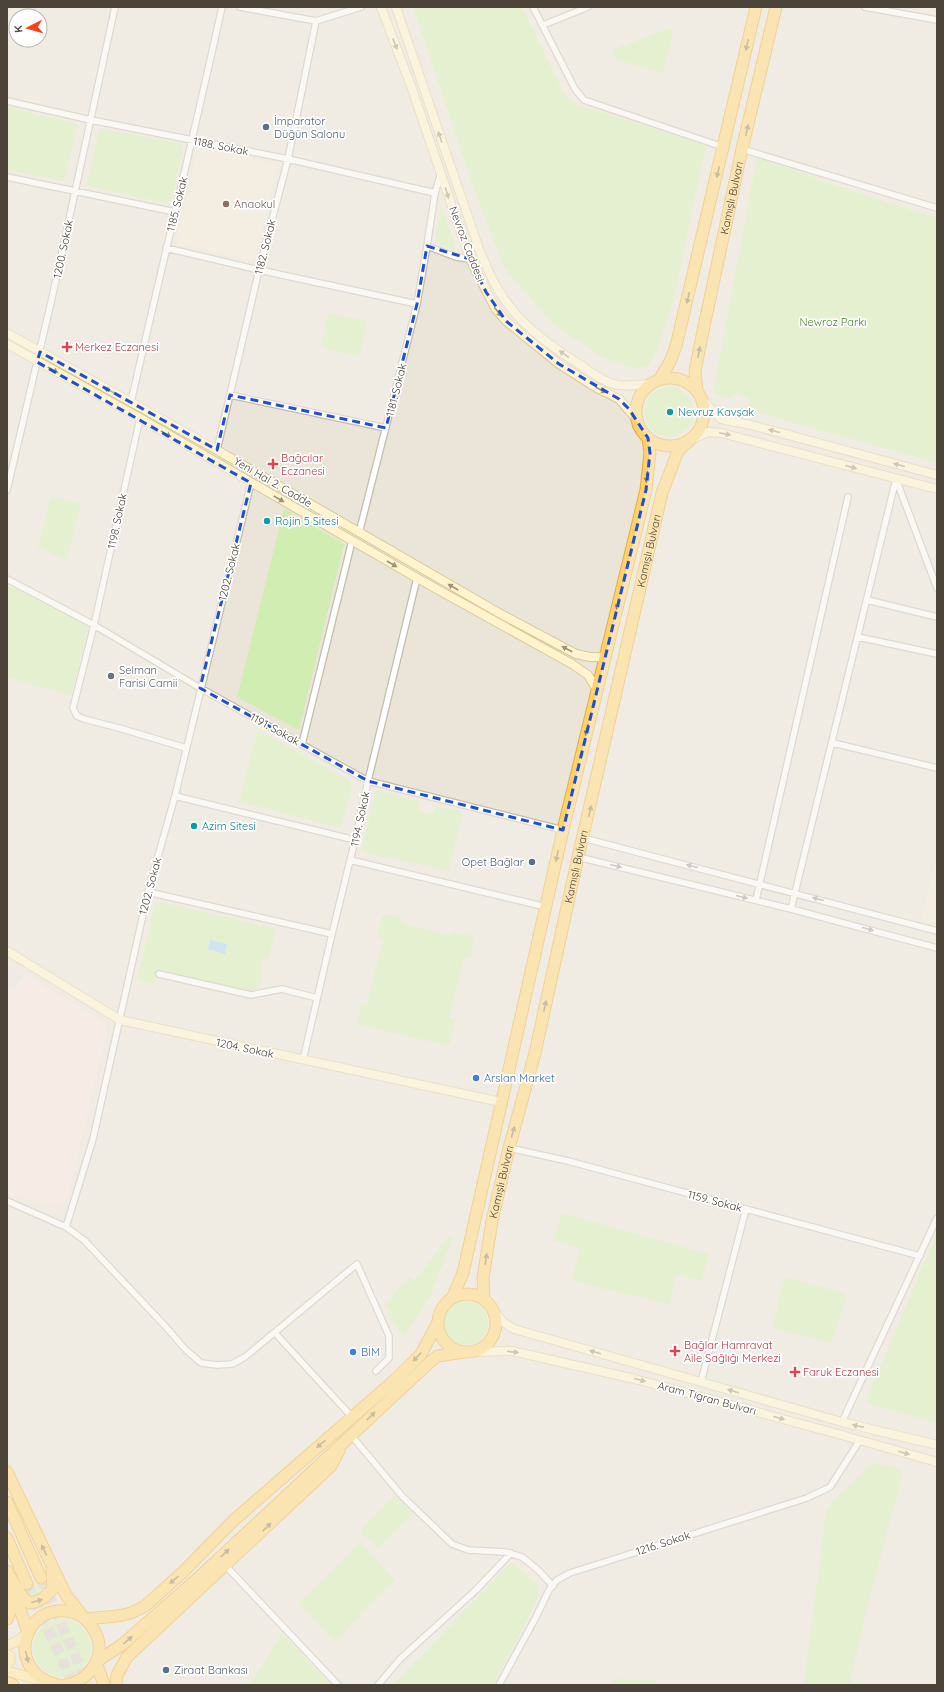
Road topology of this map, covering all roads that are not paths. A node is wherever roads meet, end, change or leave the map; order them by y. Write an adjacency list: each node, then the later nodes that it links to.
1 (115, 7): 16 (street, 1200. Sokak)
2 (222, 7): 17 (street, 1185. Sokak)
3 (240, 7): 13 (street)
4 (361, 7): 13 (street)
5 (381, 7): 21 (main road, Nevroz Caddesi, one-way to 21)
6 (396, 7): 36 (main road, Nevroz Caddesi, one-way to 6)
7 (533, 7): 14 (street)
8 (588, 7): 14 (street)
9 (756, 7): 18 (highway, Kamışlı Bulvarı, one-way to 18)
10 (776, 7): 19 (highway, Kamışlı Bulvarı, one-way to 10)
11 (865, 7): 12 (street)
12 (937, 20)
13 (316, 21): 20 (street, 1182. Sokak)
14 (543, 25): 18 (street)
15 (7, 101): 16 (street, 1188. Sokak)
16 (91, 120): 17 (street, 1188. Sokak); 23 (street, 1200. Sokak)
17 (193, 141): 20 (street, 1188. Sokak); 26 (street, 1185. Sokak)
18 (723, 147): 36 (highway, Kamışlı Bulvarı, one-way to 36)
19 (742, 149): 25 (street); 38 (highway, Kamışlı Bulvarı, one-way to 19)
20 (288, 159): 24 (street, 1188. Sokak); 30 (street, 1182. Sokak)
21 (441, 172): 24 (street); 29 (main road, Nevroz Caddesi, one-way to 29)
22 (7, 177): 23 (street)
23 (75, 191): 26 (street); 34 (street, 1200. Sokak)
24 (436, 193): 27 (street)
25 (937, 208)
26 (175, 212): 28 (street, 1185. Sokak)
27 (427, 246): 29 (street); 31 (street, 1181. Sokak)
28 (166, 248): 30 (street); 39 (street, 1185. Sokak)
29 (470, 259): 41 (main road, Nevroz Caddesi, one-way to 41)
30 (259, 270): 31 (street); 37 (street, 1182. Sokak)
31 (417, 304): 42 (street, 1181. Sokak)
32 (7, 333): 34 (main road, Yeni Hal 2. Cadde)
33 (7, 344): 35 (main road)
34 (40, 352): 35 (street, 1200. Sokak); 39 (main road, Yeni Hal 2. Cadde, one-way to 34)
35 (38, 362): 40 (main road, one-way to 40); 50 (street, 1200. Sokak)
36 (654, 382): 38 (highway); 41 (highway)
37 (230, 395): 42 (street); 45 (street, 1182. Sokak)
38 (699, 395): 44 (highway); 46 (main road, one-way to 38)
39 (131, 402): 45 (main road, Yeni Hal 2. Cadde)
40 (140, 418): 48 (main road, one-way to 48); 59 (street, 1198. Sokak)
41 (637, 420): 43 (highway)
42 (386, 428): 52 (street, 1181. Sokak)
43 (648, 438): 44 (highway); 62 (highway, Kamışlı Bulvarı, one-way to 62)
44 (688, 441): 47 (main road, one-way to 47); 72 (highway, Kamışlı Bulvarı, one-way to 44)
45 (218, 450): 52 (main road, Yeni Hal 2. Cadde)
46 (937, 476)
47 (896, 479): 49 (main road); 56 (street); 57 (street)
48 (251, 483): 53 (main road, one-way to 53); 63 (street, 1202. Sokak)
49 (937, 489)
50 (7, 490)
51 (848, 497): 76 (street)
52 (360, 533): 62 (main road, Yeni Hal 2. Cadde, one-way to 52)
53 (352, 541): 54 (main road, one-way to 54); 66 (street)
54 (417, 578): 64 (main road); 69 (street, 1194. Sokak)
55 (7, 580): 59 (street, 1191. Sokak)
56 (937, 588)
57 (867, 600): 58 (street); 60 (street)
58 (937, 617)
59 (94, 625): 63 (street, 1191. Sokak); 67 (street, 1198. Sokak)
60 (858, 637): 61 (street); 65 (street)
61 (937, 654)
62 (604, 657): 64 (highway, Kamışlı Bulvarı)
63 (200, 688): 66 (street, 1191. Sokak); 67 (street, 1202. Sokak)
64 (596, 688): 71 (highway, Kamışlı Bulvarı, one-way to 71)
65 (833, 743): 68 (street); 78 (street)
66 (302, 744): 69 (street, 1191. Sokak)
67 (186, 748): 70 (street, 1202. Sokak)
68 (937, 768)
69 (368, 782): 71 (street, 1191. Sokak); 73 (street, 1194. Sokak)
70 (175, 796): 73 (street); 77 (street, 1202. Sokak)
71 (563, 830): 80 (highway, Kamışlı Bulvarı, one-way to 80)
72 (583, 838): 74 (highway, Kamışlı Bulvarı); 76 (street, one-way to 72)
73 (355, 840): 75 (street, 1194. Sokak)
74 (578, 857): 79 (street, one-way to 79); 91 (highway, Kamışlı Bulvarı, one-way to 74)
75 (350, 860): 80 (street); 83 (street, 1194. Sokak)
76 (760, 884): 78 (street); 79 (street)
77 (148, 892): 83 (street); 88 (street, 1202. Sokak)
78 (796, 893): 81 (street); 82 (street, one-way to 78)
79 (756, 900): 81 (street)
80 (546, 907): 90 (highway, Kamışlı Bulvarı)
81 (791, 909): 84 (street, one-way to 84)
82 (937, 931)
83 (332, 934): 87 (street, 1194. Sokak)
84 (937, 948)
85 (7, 952): 88 (main road, 1204. Sokak)
86 (159, 974): 87 (street)
87 (317, 998): 89 (street, 1194. Sokak)
88 (120, 1020): 89 (main road, 1204. Sokak); 95 (street, 1202. Sokak)
89 (304, 1060): 90 (main road, 1204. Sokak)
90 (501, 1102): 97 (highway, Kamışlı Bulvarı)
91 (509, 1148): 93 (street, 1159. Sokak); 98 (highway, Kamışlı Bulvarı, one-way to 91)
92 (7, 1201): 95 (street)
93 (746, 1209): 96 (street, 1159. Sokak); 104 (street)
94 (937, 1218): 96 (street)
95 (66, 1227): 101 (street)
96 (920, 1256): 106 (street)
97 (453, 1296): 98 (highway); 100 (highway)
98 (484, 1298): 99 (highway)
99 (495, 1312): 102 (highway); 104 (main road, one-way to 99)
100 (437, 1324): 102 (highway); 105 (highway, one-way to 105)
101 (275, 1333): 103 (street); 105 (street)
102 (469, 1352): 107 (highway, one-way to 102); 108 (main road, Aram Tigran Bulvarı, one-way to 108)
103 (376, 1371)
104 (701, 1382): 106 (main road, one-way to 104)
105 (352, 1417): 123 (highway, one-way to 123)
106 (842, 1422): 110 (main road, one-way to 106)
107 (351, 1435): 109 (highway); 115 (street)
108 (860, 1440): 111 (main road, Aram Tigran Bulvarı, one-way to 111); 121 (street, 1216. Sokak)
109 (343, 1444): 116 (highway, one-way to 109); 127 (highway, one-way to 109)
110 (937, 1445)
111 (937, 1462)
112 (7, 1472): 117 (highway, one-way to 112)
113 (7, 1502): 119 (highway)
114 (7, 1538): 120 (highway)
115 (511, 1553): 121 (street); 138 (street)
116 (226, 1566): 136 (highway); 137 (street)
117 (52, 1567): 118 (highway, one-way to 117); 123 (highway)
118 (9, 1575): 122 (highway); 124 (highway)
119 (41, 1578)
120 (27, 1584)
121 (552, 1586): 139 (street, 1216. Sokak)
122 (7, 1619)
123 (85, 1619): 124 (highway); 127 (highway)
124 (28, 1633): 125 (main road); 130 (highway, one-way to 130)
125 (7, 1645)
126 (7, 1654): 128 (main road)
127 (96, 1662): 134 (highway); 135 (highway)
128 (7, 1664)
129 (7, 1671): 130 (main road)
130 (46, 1681): 133 (highway)
131 (7, 1682): 132 (highway)
132 (13, 1685)
133 (58, 1685)
134 (65, 1685)
135 (104, 1685)
136 (116, 1685)
137 (338, 1685)
138 (378, 1685)
139 (499, 1685)

